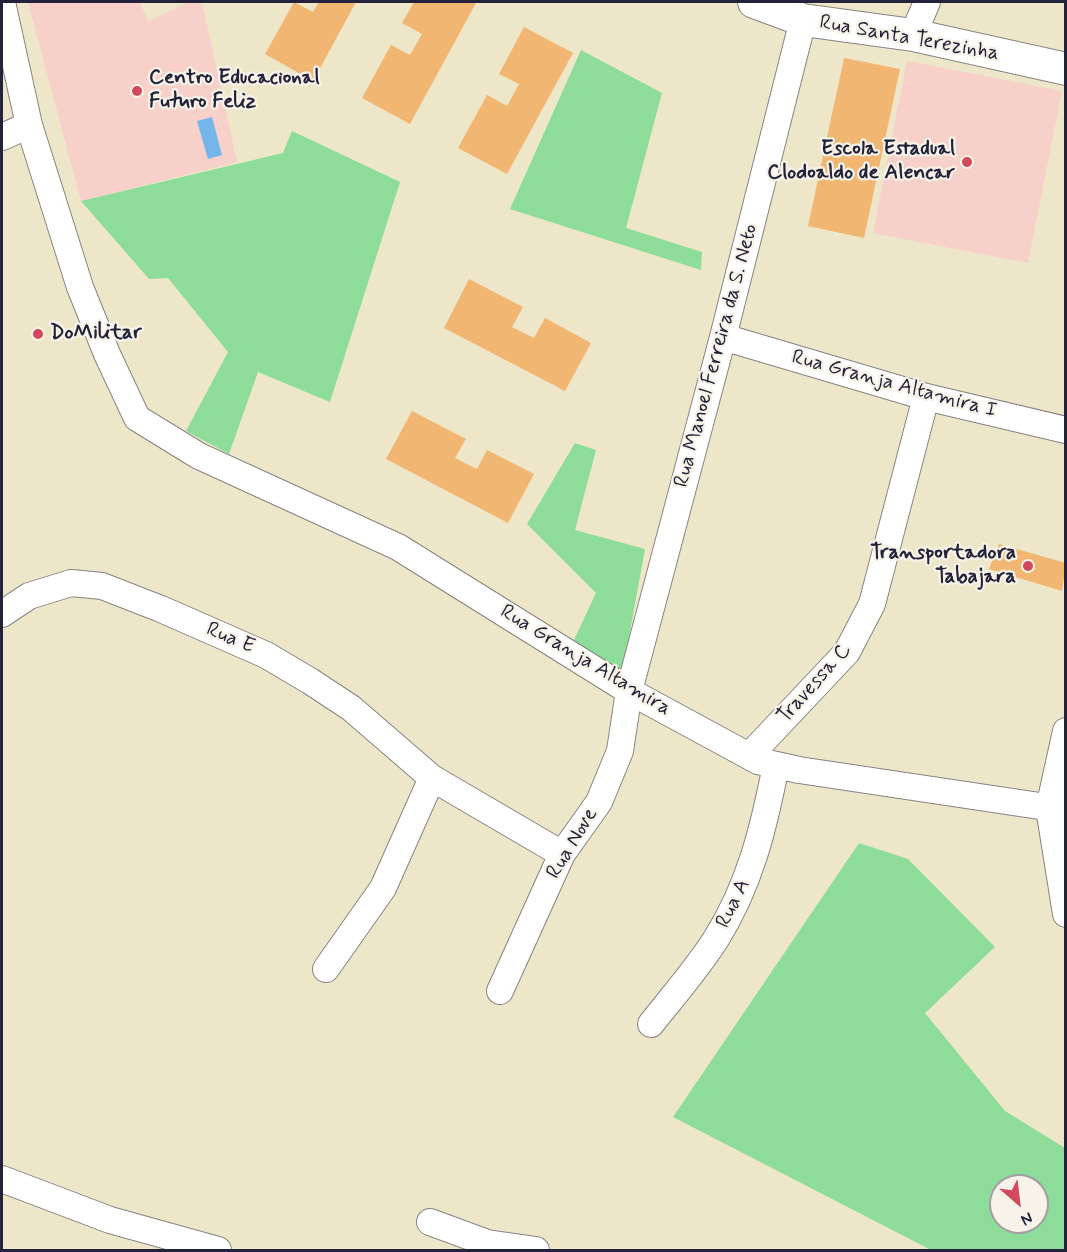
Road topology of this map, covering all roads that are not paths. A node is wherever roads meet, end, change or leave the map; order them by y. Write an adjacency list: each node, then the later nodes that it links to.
1 (2, 2): 7 (street)
2 (754, 2): 4 (street, Rua Santa Terezinha)
3 (927, 2): 5 (street)
4 (804, 20): 5 (street, Rua Santa Terezinha); 9 (street, Rua Manoel Ferreira da S. Neto)
5 (913, 36): 6 (street, Rua Santa Terezinha)
6 (1065, 69)
7 (29, 125): 8 (street); 13 (street, Rua Granja Altamira)
8 (2, 137)
9 (723, 337): 10 (street, Rua Granja Altamira I); 13 (street, Rua Manoel Ferreira da S. Neto)
10 (926, 398): 11 (street, Rua Granja Altamira I); 15 (street, Travessa C)
11 (1065, 430)
12 (2, 614): 17 (street, Rua E)
13 (629, 691): 15 (street, Rua Granja Altamira); 19 (street, Rua Nove)
14 (1065, 731): 18 (street)
15 (749, 756): 16 (street, Rua Granja Altamira)
16 (776, 765): 18 (street, Rua Granja Altamira); 23 (street, Rua A)
17 (432, 778): 19 (street, Rua E); 21 (street)
18 (1057, 809): 20 (street)
19 (562, 854): 22 (street, Rua Nove)
20 (1065, 914)
21 (326, 969)
22 (500, 992)
23 (651, 1024)
24 (2, 1179): 26 (street)
25 (430, 1222): 27 (street)
26 (218, 1251)
27 (536, 1251)

